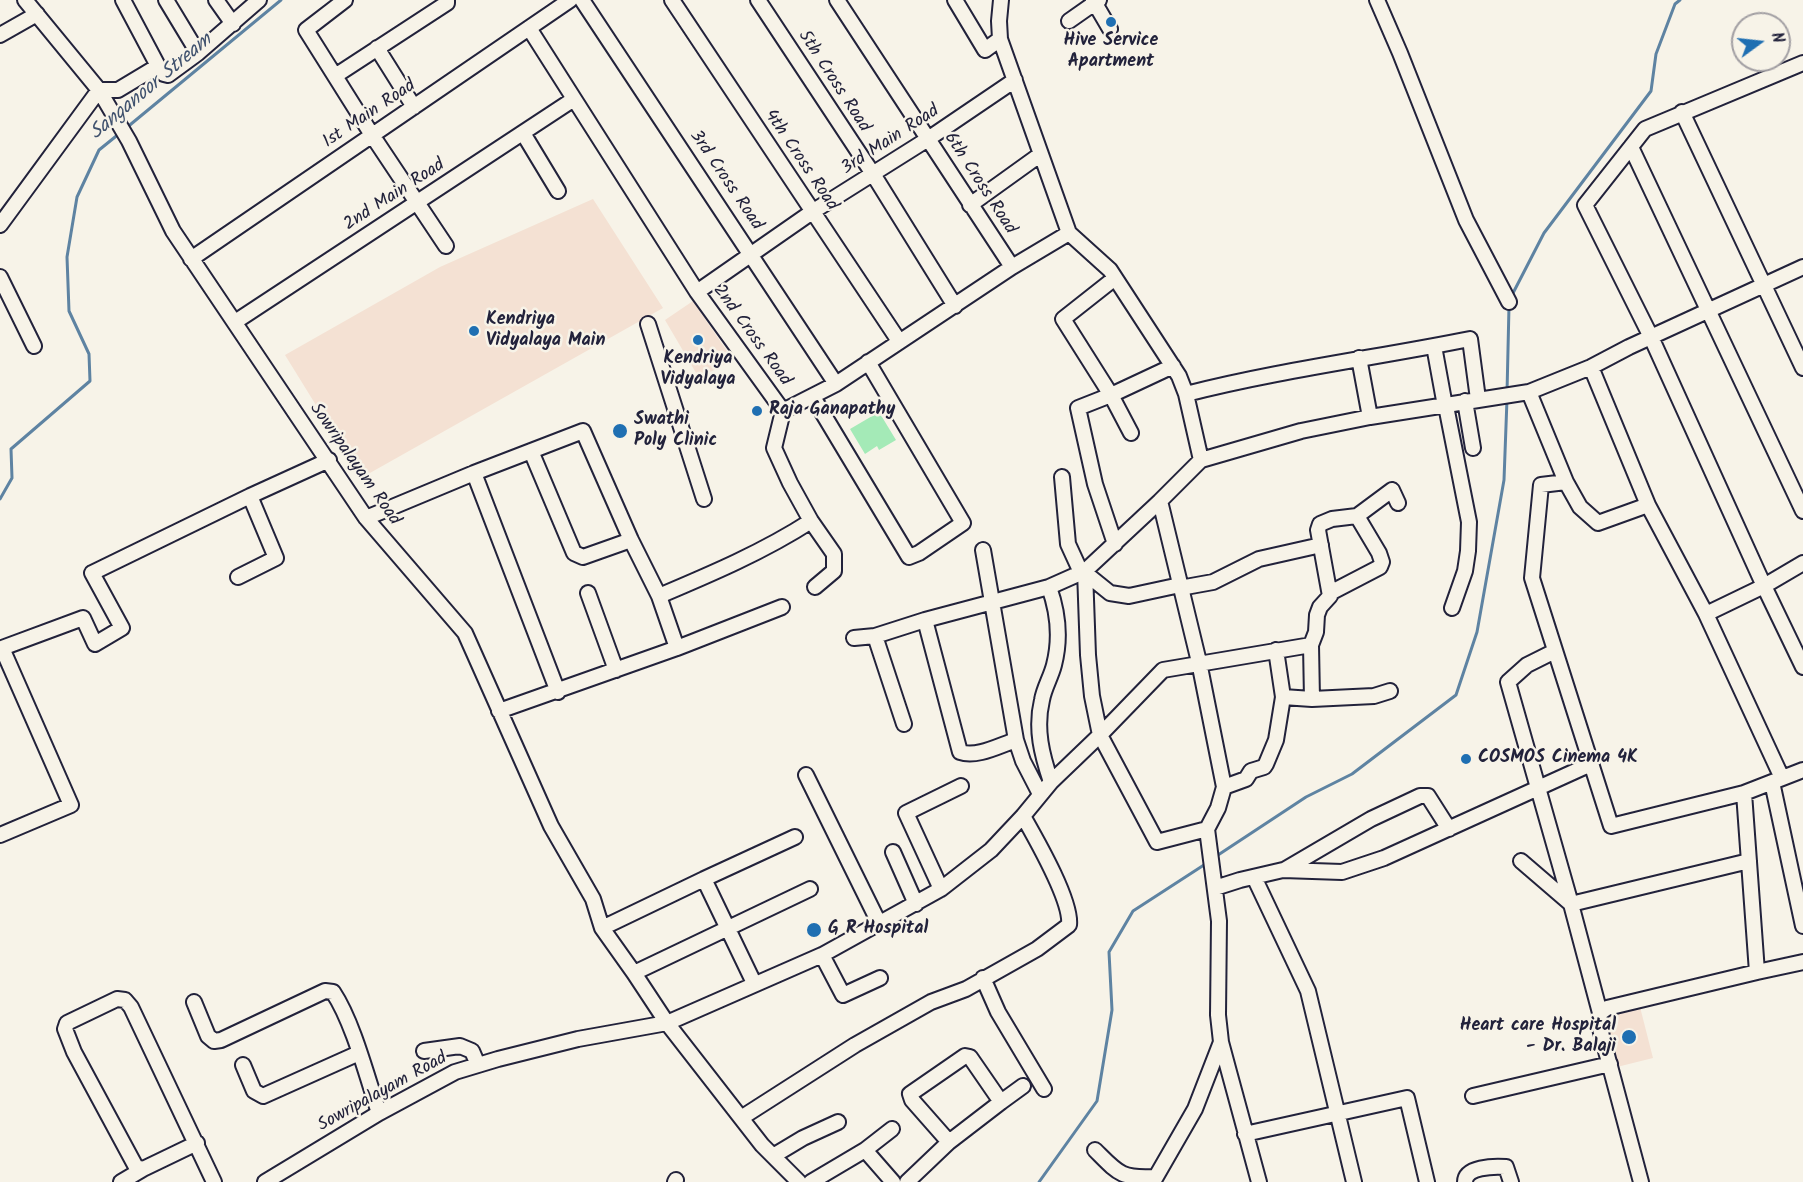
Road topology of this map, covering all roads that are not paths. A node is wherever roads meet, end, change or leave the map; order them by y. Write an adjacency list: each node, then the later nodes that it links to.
1 (25, 0): 17 (street, Sowripalayam Road)
2 (123, 0): 26 (street)
3 (166, 0): 25 (street)
4 (216, 0): 19 (street)
5 (259, 0): 19 (street)
6 (345, 0): 28 (street)
7 (447, 0): 24 (street)
8 (570, 0): 20 (street, 1st Main Road)
9 (582, 0): 47 (street, 3rd Cross Road)
10 (672, 0): 43 (street, 4th Cross Road)
11 (758, 0): 39 (street, 5th Cross Road)
12 (837, 0): 36 (street, 6th Cross Road)
13 (955, 0): 23 (street)
14 (1001, 0): 23 (street)
15 (1377, 0): 55 (street)
16 (1096, 1): 18 (street); 21 (street)
17 (37, 14): 22 (street); 30 (street, Sowripalayam Road)
18 (1069, 21)
19 (232, 24): 25 (street)
20 (529, 28): 31 (street, 2nd Cross Road); 32 (street, 1st Main Road)
21 (1110, 29)
22 (0, 35)
23 (1000, 39): 29 (street)
24 (377, 48): 28 (street); 32 (street)
25 (198, 53): 26 (street)
26 (158, 66): 30 (street)
27 (1801, 68): 33 (street)
28 (335, 76): 35 (street)
29 (1016, 80): 36 (street, 3rd Main Road); 38 (street)
30 (99, 90): 44 (street); 48 (street, Sowripalayam Road)
31 (574, 99): 34 (street, 2nd Main Road); 54 (street, 2nd Cross Road)
32 (414, 106): 35 (street, 1st Main Road)
33 (1682, 112): 37 (street); 53 (street)
34 (523, 133): 40 (street); 41 (street, 2nd Main Road)
35 (372, 135): 41 (street); 48 (street, 1st Main Road)
36 (928, 139): 39 (street, 3rd Main Road); 42 (street, 6th Cross Road)
37 (1632, 147): 57 (street); 60 (street)
38 (1041, 154): 42 (street); 45 (street)
39 (873, 174): 43 (street, 3rd Main Road); 56 (street, 5th Cross Road)
40 (558, 191)
41 (418, 202): 46 (street); 58 (street, 2nd Main Road)
42 (970, 205): 49 (street, 6th Cross Road)
43 (812, 212): 47 (street, 3rd Main Road); 61 (street, 4th Cross Road)
44 (0, 225)
45 (1069, 233): 49 (street, 2nd Cross Road); 52 (street)
46 (446, 246)
47 (751, 254): 54 (street, 3rd Main Road); 69 (street, 3rd Cross Road)
48 (191, 259): 58 (street, Sowripalayam Road)
49 (1012, 267): 56 (street, 2nd Cross Road)
50 (1803, 267): 53 (street)
51 (0, 277): 62 (street)
52 (1115, 278): 66 (street); 72 (street)
53 (1764, 285): 57 (street); 68 (street)
54 (697, 292): 76 (street, 2nd Cross Road)
55 (1509, 302)
56 (955, 306): 61 (street, 2nd Cross Road)
57 (1709, 310): 60 (street); 91 (street)
58 (235, 322): 81 (street, Sowripalayam Road)
59 (648, 324): 87 (street)
60 (1651, 337): 67 (street); 102 (street)
61 (899, 341): 65 (street, 2nd Cross Road)
62 (34, 346)
63 (1434, 346): 64 (street); 74 (street); 75 (street)
64 (1359, 358): 71 (street); 77 (street)
65 (868, 362): 69 (street, 2nd Cross Road); 73 (street)
66 (1173, 366): 71 (street); 72 (street)
67 (1591, 368): 70 (street); 90 (street)
68 (1803, 368)
69 (836, 384): 73 (street, 2nd Cross Road)
70 (1524, 393): 74 (street); 85 (street)
71 (1186, 394): 82 (street)
72 (1111, 395): 78 (street); 96 (street)
73 (813, 397): 76 (street, 2nd Cross Road)
74 (1471, 400): 75 (street); 79 (street)
75 (1445, 406): 77 (street); 111 (street)
76 (783, 411): 94 (street)
77 (1370, 417): 82 (street)
78 (1131, 434)
79 (1473, 448)
80 (531, 451): 83 (street); 95 (street); 95 (street)
81 (328, 460): 86 (street); 93 (street, Sowripalayam Road)
82 (1201, 460): 88 (street)
83 (474, 473): 93 (street); 124 (street)
84 (1062, 477): 100 (street)
85 (1566, 482): 90 (street); 119 (street)
86 (250, 496): 101 (street); 144 (street)
87 (704, 499)
88 (1160, 501): 96 (street); 105 (street)
89 (1398, 503): 92 (street)
90 (1648, 505): 112 (street)
91 (1803, 511)
92 (1357, 516): 97 (street); 107 (street)
93 (366, 518): 127 (street, Sowripalayam Road)
94 (811, 521): 103 (street); 108 (street)
95 (631, 540): 108 (street)
96 (1115, 544): 100 (street)
97 (1321, 544): 105 (street); 107 (street)
98 (983, 550): 109 (street)
99 (1803, 563): 102 (street)
100 (1085, 571): 104 (street); 105 (street); 129 (street)
101 (238, 577)
102 (1764, 586): 112 (street); 121 (street)
103 (815, 587)
104 (1049, 587): 109 (street); 135 (street)
105 (1180, 587): 120 (street)
106 (588, 593): 122 (street)
107 (1330, 593): 116 (street)
108 (659, 596): 117 (street)
109 (993, 601): 113 (street); 130 (street)
110 (782, 607): 117 (street)
111 (1452, 608)
112 (1706, 614): 134 (street)
113 (925, 620): 114 (street); 130 (street)
114 (875, 636): 115 (street); 128 (street)
115 (854, 638)
116 (1311, 645): 118 (street); 126 (street)
117 (677, 648): 122 (street)
118 (1276, 650): 120 (street); 125 (street)
119 (1554, 651): 131 (street); 138 (street)
120 (1199, 662): 129 (street); 137 (street)
121 (1803, 668)
122 (616, 670): 124 (street)
123 (1390, 691): 126 (street)
124 (558, 692): 127 (street)
125 (1283, 697): 126 (street); 137 (street)
126 (1312, 699)
127 (499, 711): 159 (street, Sowripalayam Road)
128 (904, 724)
129 (1100, 735): 135 (street); 142 (street)
130 (1016, 740): 140 (street)
131 (1591, 764): 138 (street); 139 (street)
132 (1803, 770): 134 (street)
133 (806, 775): 157 (street)
134 (1777, 780): 139 (street); 158 (street)
135 (1051, 782): 140 (street)
136 (961, 786): 154 (street)
137 (1224, 787): 142 (street)
138 (1538, 788): 143 (street); 156 (street)
139 (1744, 793): 148 (street)
140 (1040, 794): 141 (street)
141 (1023, 816): 154 (street); 166 (street)
142 (1207, 829): 152 (street)
143 (1449, 829): 149 (street); 149 (street)
144 (0, 835)
145 (795, 837): 151 (street)
146 (893, 852): 155 (street)
147 (1521, 861): 156 (street)
148 (1749, 861): 156 (street); 163 (street)
149 (1283, 870): 150 (street)
150 (1254, 877): 152 (street); 182 (street)
151 (705, 879): 159 (street); 160 (street)
152 (1215, 888): 171 (street)
153 (810, 889): 160 (street)
154 (941, 889): 155 (street)
155 (916, 904): 157 (street)
156 (1571, 904): 169 (street)
157 (879, 923): 161 (street)
158 (1803, 926)
159 (602, 928): 164 (street, Sowripalayam Road)
160 (728, 928): 164 (street); 167 (street)
161 (822, 954): 165 (street); 167 (street)
162 (1803, 962): 163 (street)
163 (1757, 972): 169 (street)
164 (634, 973): 170 (street, Sowripalayam Road)
165 (880, 978)
166 (983, 978): 178 (street); 183 (street)
167 (754, 983): 170 (street)
168 (194, 1002): 173 (street)
169 (1600, 1013): 174 (street)
170 (667, 1023): 176 (street, Sowripalayam Road); 183 (street, Sowripalayam Road)
171 (1221, 1042): 186 (street); 193 (street)
172 (424, 1051): 176 (street)
173 (359, 1053): 175 (street); 181 (street)
174 (1610, 1064): 179 (street); 206 (street)
175 (243, 1065)
176 (478, 1065): 181 (street, Sowripalayam Road)
177 (1023, 1086): 180 (street)
178 (1044, 1089)
179 (1473, 1096)
180 (1001, 1102): 187 (street); 187 (street)
181 (379, 1113): 196 (street, Sowripalayam Road)
182 (1339, 1114): 186 (street); 202 (street); 203 (street)
183 (741, 1118): 191 (street, Sowripalayam Road)
184 (838, 1122): 191 (street)
185 (892, 1129): 189 (street)
186 (1245, 1134): 201 (street)
187 (950, 1142): 200 (street)
188 (197, 1143): 192 (street); 192 (street); 195 (street)
189 (865, 1150): 198 (street); 199 (street)
190 (1095, 1150): 193 (street)
191 (773, 1156): 197 (street, Sowripalayam Road)
192 (143, 1170): 194 (street)
193 (1154, 1179)
194 (121, 1182)
195 (214, 1182)
196 (265, 1182)
197 (799, 1182)
198 (811, 1182)
199 (893, 1182)
200 (907, 1182)
201 (1259, 1182)
202 (1354, 1182)
203 (1427, 1182)
204 (1464, 1182): 205 (street)
205 (1511, 1182)
206 (1641, 1182)

